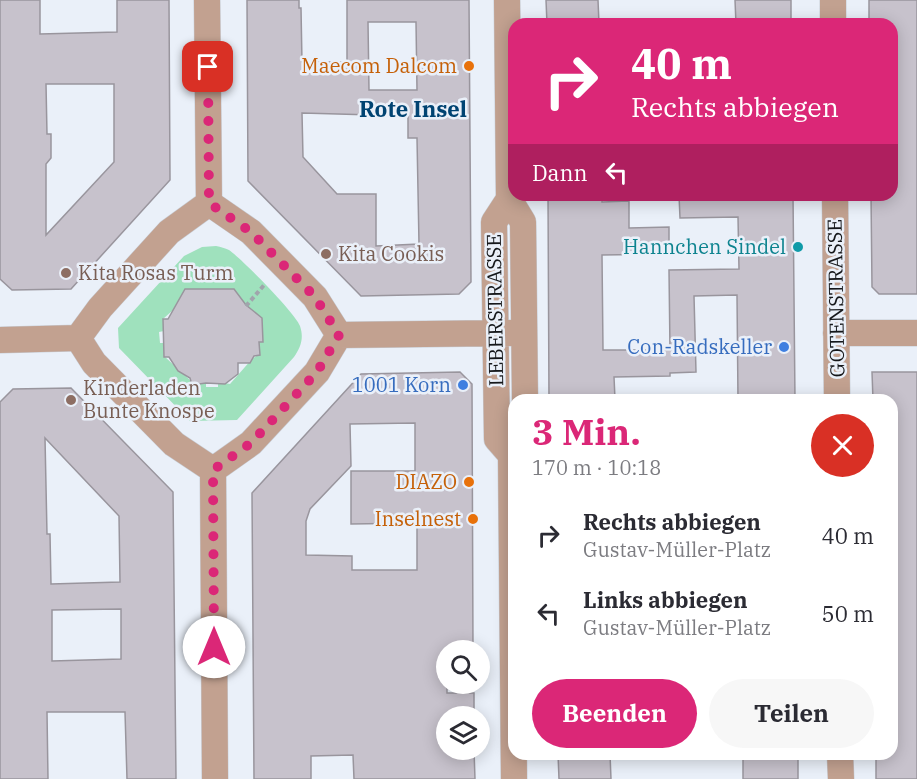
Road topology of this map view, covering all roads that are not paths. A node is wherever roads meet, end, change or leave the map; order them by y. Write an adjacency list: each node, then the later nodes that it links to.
1 (207, 0): 9 (street)
2 (507, 0): 5 (street, LEBERSTRASSE)
3 (833, 0): 4 (street)
4 (833, 18)
5 (508, 100)
6 (508, 201): 10 (street, LEBERSTRASSE)
7 (510, 201): 11 (street, LEBERSTRASSE)
8 (835, 201): 12 (street, GOTENSTRASSE)
9 (209, 203): 14 (street); 15 (street)
10 (495, 333): 11 (street); 14 (street); 19 (street, LEBERSTRASSE)
11 (524, 333): 17 (street, LEBERSTRASSE)
12 (836, 333): 13 (street); 18 (street, GOTENSTRASSE)
13 (917, 333)
14 (339, 335): 20 (street)
15 (78, 338): 16 (street); 20 (street)
16 (0, 340)
17 (525, 394)
18 (837, 394)
19 (508, 449)
20 (213, 470): 23 (street)
21 (514, 760): 24 (street, LEBERSTRASSE)
22 (840, 760): 25 (street)
23 (215, 779)
24 (514, 779)
25 (841, 779)

